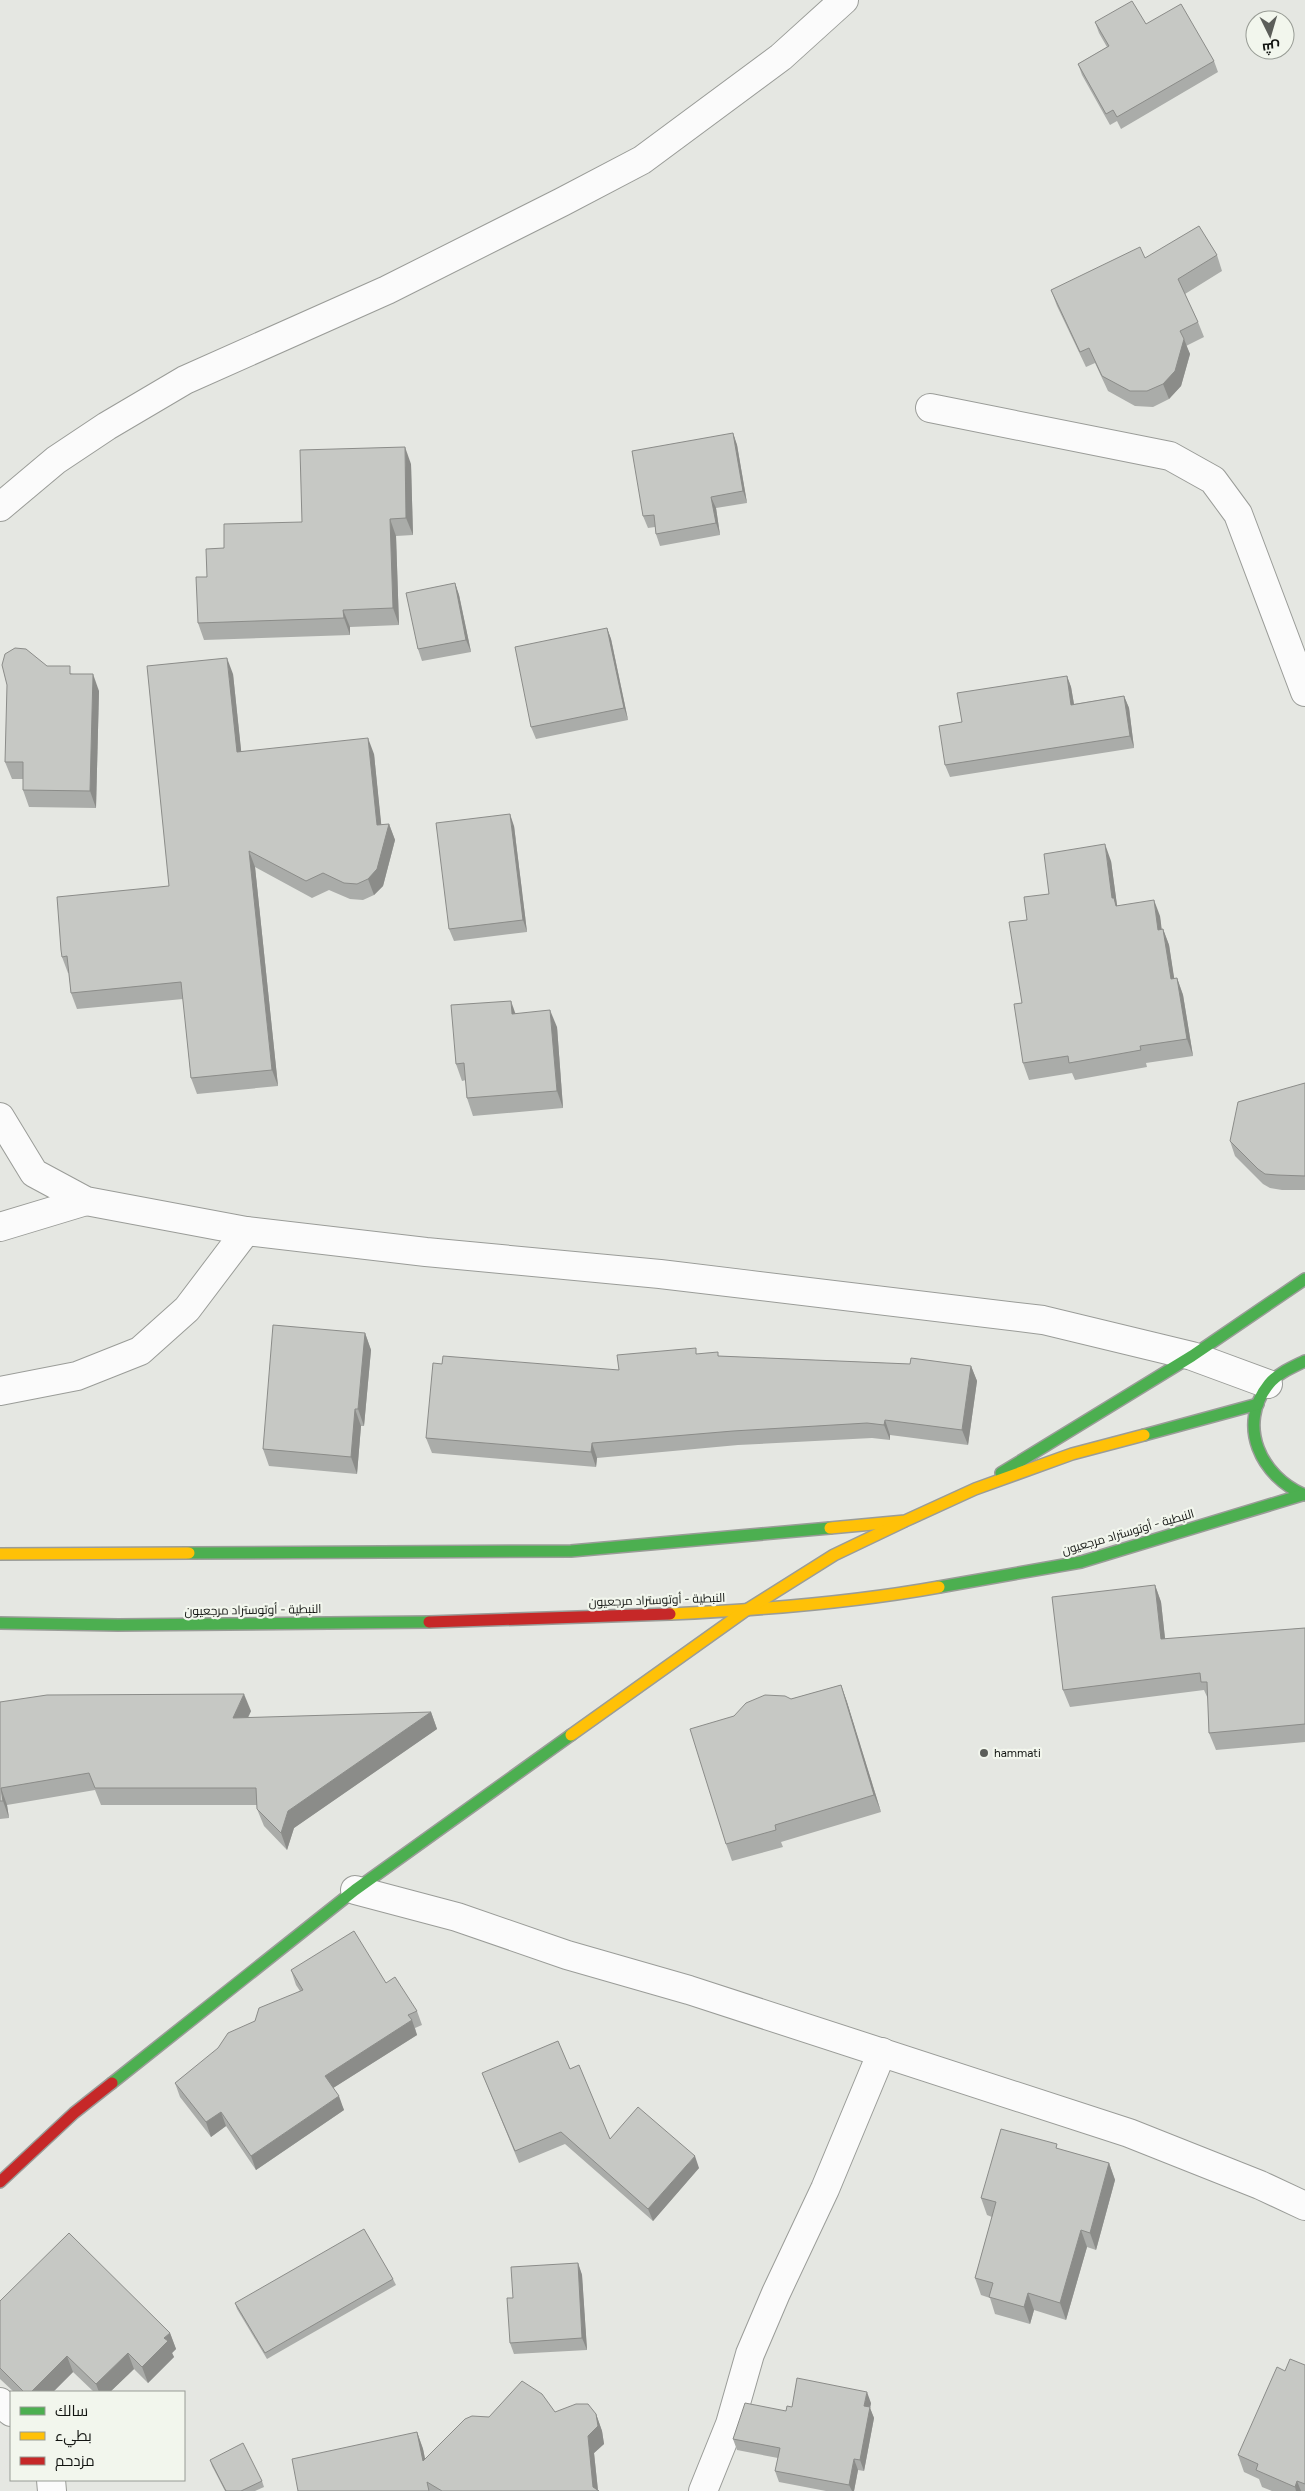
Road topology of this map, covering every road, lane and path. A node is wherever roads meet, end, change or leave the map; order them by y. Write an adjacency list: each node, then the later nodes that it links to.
1 (844, 0): 3 (street)
2 (930, 408): 4 (street)
3 (0, 507)
4 (1305, 692)
5 (0, 1117): 6 (street)
6 (86, 1201): 7 (street); 8 (street)
7 (0, 1227)
8 (246, 1231): 10 (street); 12 (street)
9 (1305, 1279): 10 (main road)
10 (1192, 1356): 13 (street); 14 (main road)
11 (1305, 1361): 13 (main road)
12 (0, 1391)
13 (1263, 1394): 14 (main road); 15 (main road)
14 (975, 1489): 16 (main road)
15 (1304, 1495): 18 (main road, النبطية - أوتوستراد مرجعيون)
16 (905, 1521): 17 (main road); 18 (main road)
17 (0, 1554)
18 (745, 1610): 19 (main road, النبطية - أوتوستراد مرجعيون); 20 (main road)
19 (0, 1623)
20 (356, 1890): 21 (street); 22 (main road)
21 (882, 2052): 23 (street); 26 (street)
22 (0, 2182)
23 (1305, 2206)
24 (0, 2402): 25 (street)
25 (10, 2411)
26 (703, 2491)

